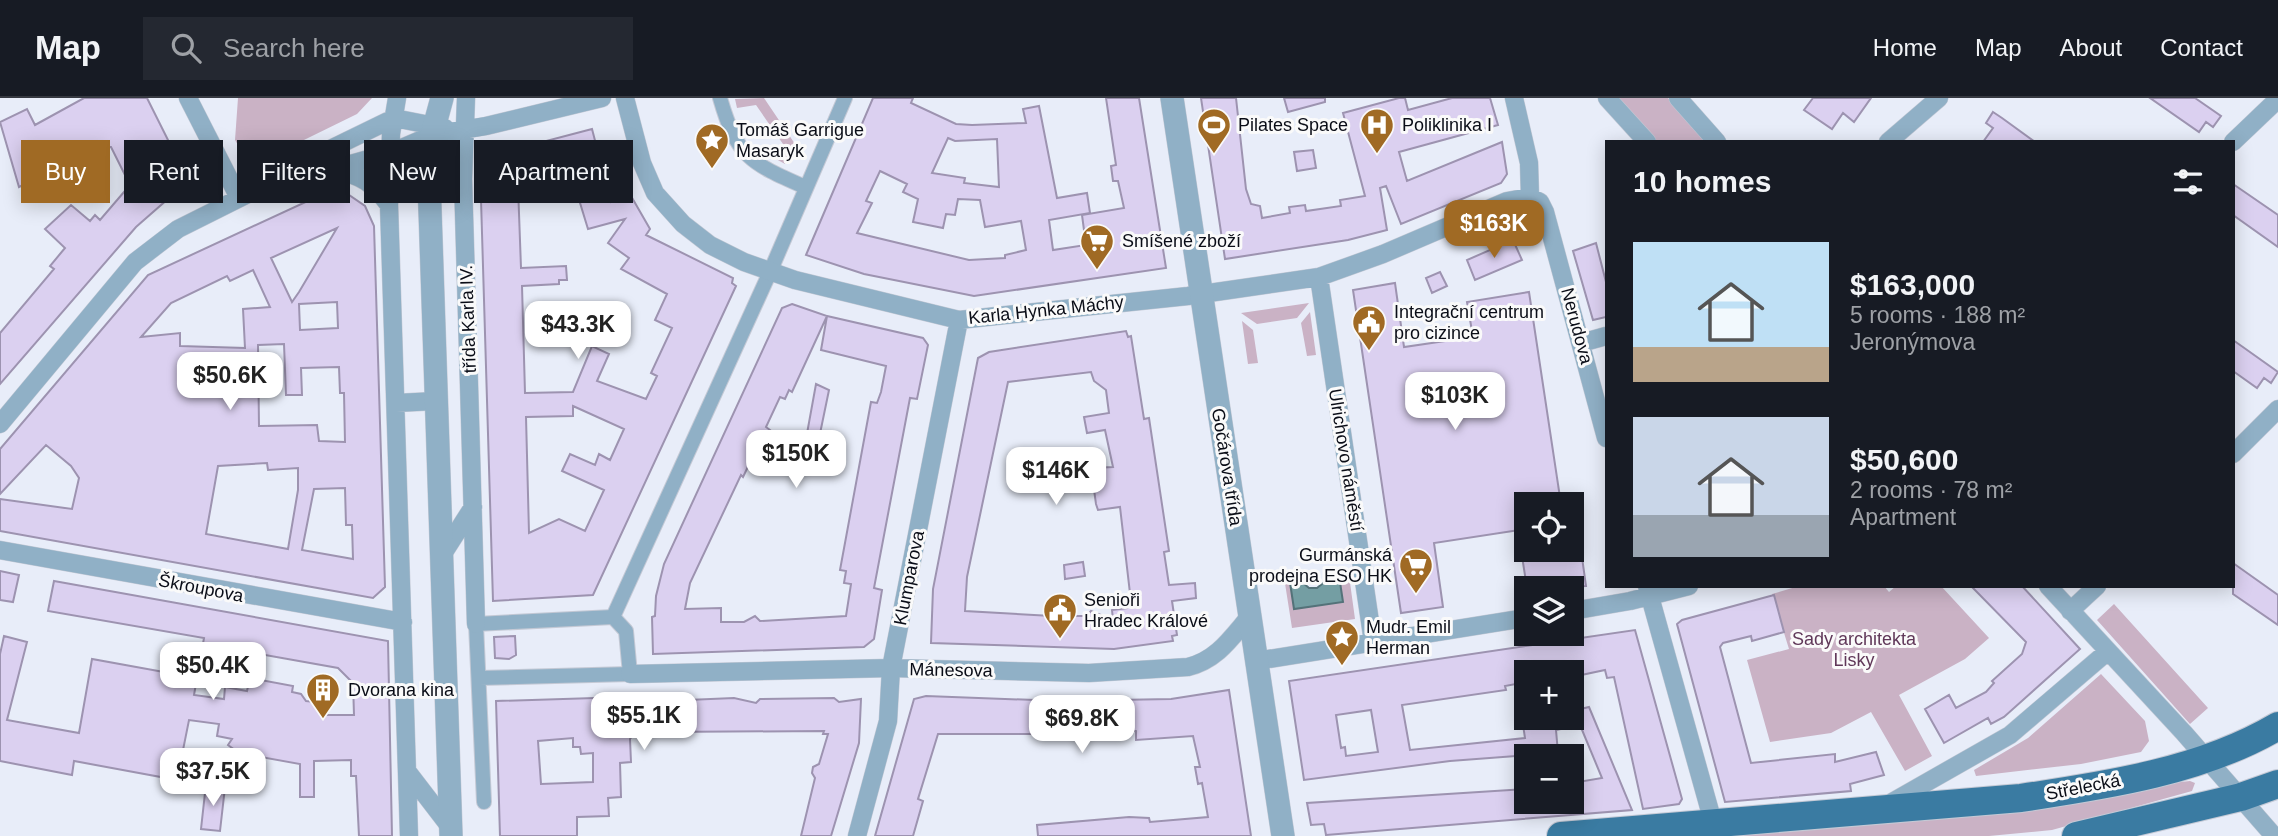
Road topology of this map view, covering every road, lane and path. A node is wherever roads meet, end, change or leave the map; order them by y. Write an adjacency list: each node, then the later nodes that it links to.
1 (188, 98): 26 (street)
2 (397, 98): 15 (street)
3 (442, 98): 16 (street, třída Karla IV.)
4 (466, 98): 17 (street, třída Karla IV.)
5 (602, 98): 17 (street)
6 (625, 98): 31 (street, Karla Hynka Máchy)
7 (720, 98): 27 (street)
8 (845, 98): 27 (street)
9 (1172, 98): 33 (street, Gočárova třída)
10 (1514, 98): 28 (street)
11 (1607, 98): 20 (street)
12 (1678, 98): 21 (street)
13 (1939, 98): 22 (street)
14 (2278, 99): 23 (street)
15 (392, 126): 16 (street); 18 (street); 24 (street)
16 (433, 131): 17 (street); 19 (street); 37 (street, třída Karla IV.)
17 (463, 131): 43 (street, třída Karla IV.)
18 (391, 140)
19 (415, 140)
20 (1645, 140)
21 (1715, 140)
22 (1890, 140)
23 (2235, 140)
24 (350, 144)
25 (350, 172): 30 (street)
26 (237, 180)
27 (805, 187): 31 (street)
28 (1530, 197): 32 (street, Karla Hynka Máchy); 36 (street, Nerudova)
29 (237, 200): 40 (street)
30 (389, 205): 38 (street)
31 (770, 272): 34 (street, Karla Hynka Máchy); 53 (street)
32 (1319, 277): 33 (street, Karla Hynka Máchy); 57 (street, Ulrichovo náměstí)
33 (1201, 294): 34 (street, Karla Hynka Máchy); 52 (street, Gočárova třída)
34 (959, 320): 60 (street, Klumparova)
35 (1605, 336): 36 (street)
36 (1581, 343): 41 (street, Nerudova)
37 (436, 401): 38 (street); 45 (street, třída Karla IV.)
38 (396, 403): 55 (street)
39 (2278, 409): 42 (street)
40 (0, 424)
41 (1605, 434)
42 (2235, 452)
43 (473, 507): 45 (street); 56 (street, třída Karla IV.)
44 (8, 552): 55 (street, Škroupova)
45 (441, 557): 71 (street, třída Karla IV.)
46 (1675, 588): 49 (street)
47 (2050, 588): 51 (street)
48 (2095, 588): 51 (street)
49 (1648, 592): 50 (street); 70 (street)
50 (1584, 608)
51 (2070, 611): 58 (street)
52 (1250, 616): 59 (street, Gočárova třída); 60 (street, Mánesova)
53 (613, 617): 56 (street); 61 (street)
54 (1514, 620): 57 (street)
55 (402, 622): 65 (street)
56 (477, 624): 62 (street, třída Karla IV.)
57 (1373, 642): 59 (street)
58 (2108, 652): 64 (street); 69 (street, Střelecká)
59 (1256, 661): 74 (street, Gočárova třída)
60 (891, 668): 61 (street, Mánesova); 73 (street, Klumparova)
61 (630, 674): 62 (street)
62 (479, 678): 68 (street, třída Karla IV.)
63 (2278, 726): 64 (main road, Střelecká)
64 (2205, 758): 67 (street); 69 (main road, Střelecká)
65 (407, 771): 71 (street, třída Karla IV.); 72 (street)
66 (2278, 784): 67 (main road)
67 (2241, 797): 76 (main road); 77 (street)
68 (484, 802)
69 (1879, 810): 70 (main road, Střelecká)
70 (1713, 822): 75 (main road, Střelecká)
71 (450, 831)
72 (409, 836)
73 (857, 836)
74 (1283, 836)
75 (1561, 836)
76 (2076, 836)
77 (2274, 836)

